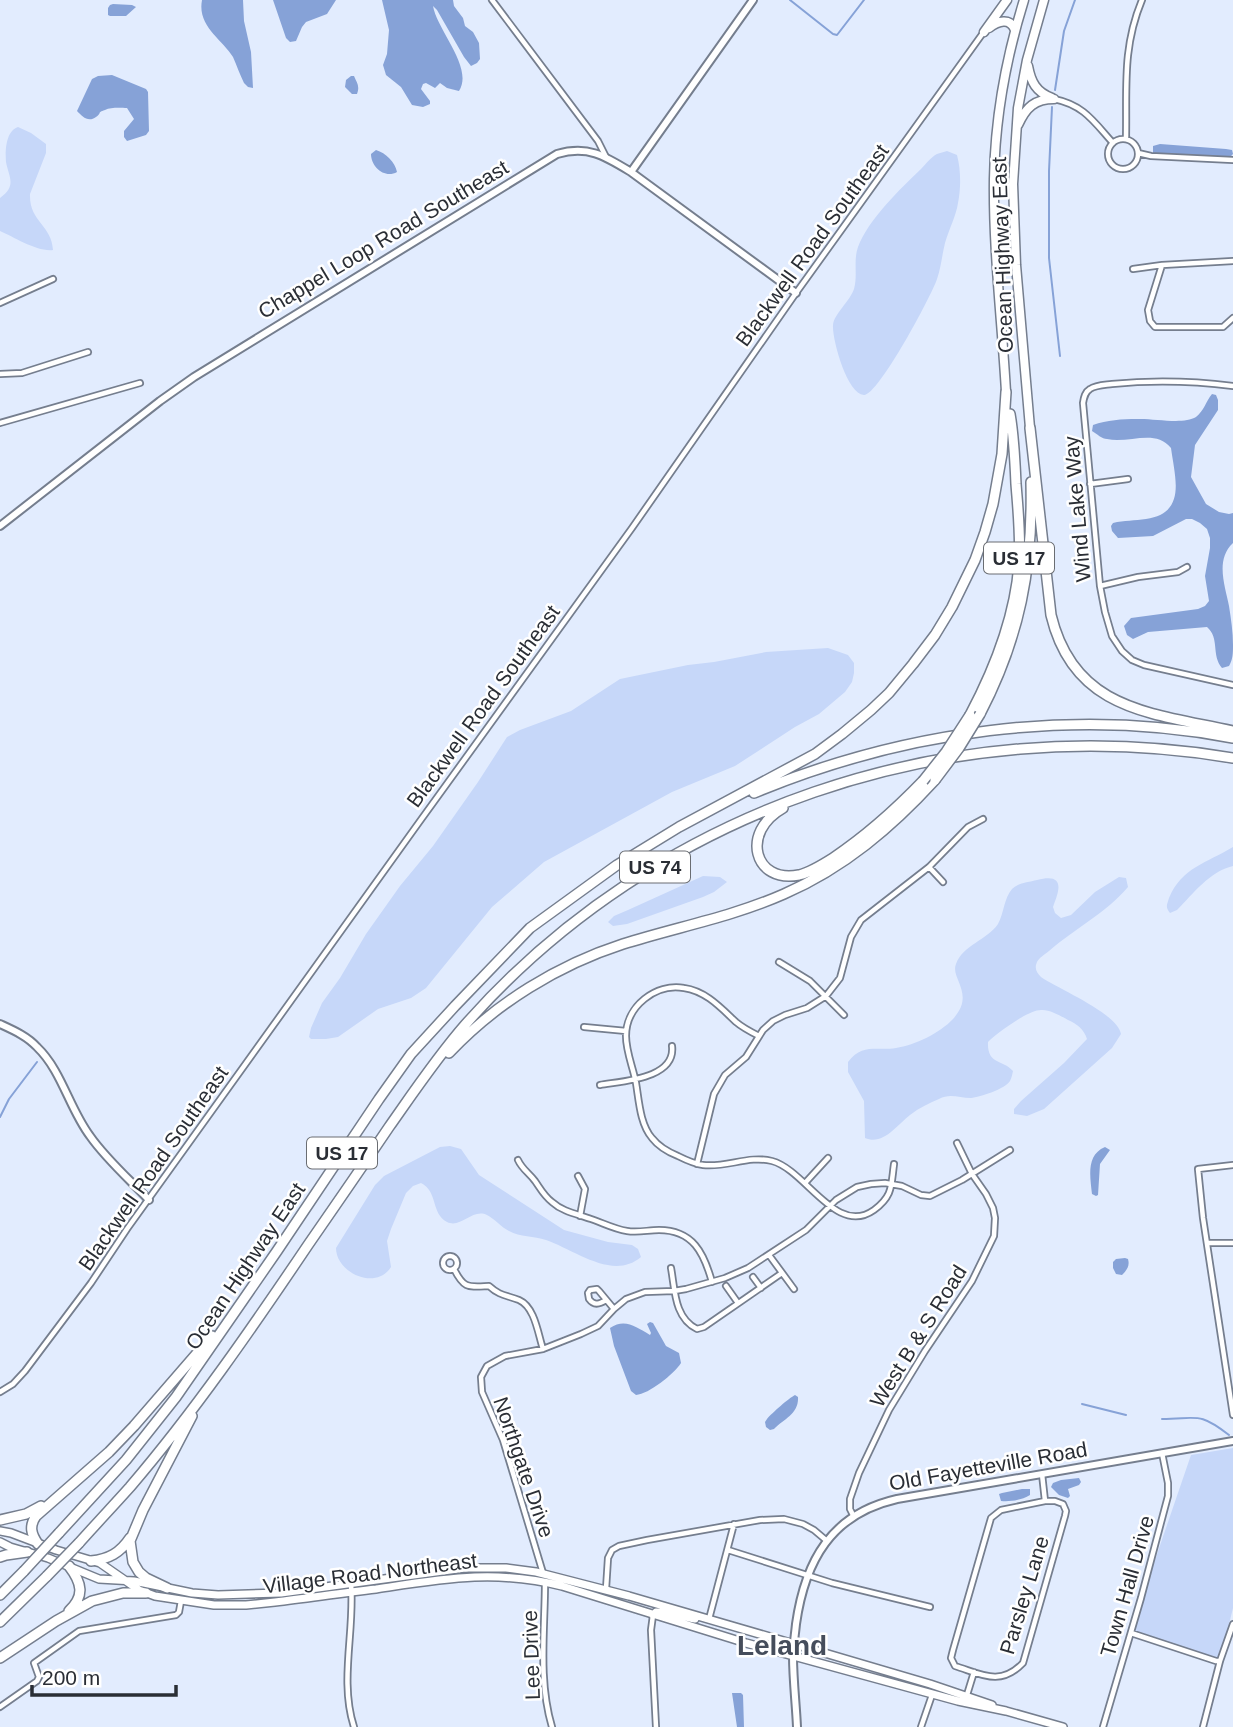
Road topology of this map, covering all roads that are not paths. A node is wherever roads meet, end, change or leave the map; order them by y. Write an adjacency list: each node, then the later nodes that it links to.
1 (492, 0): 15 (street)
2 (753, 0): 17 (street)
3 (1007, 0): 8 (highway)
4 (1024, 0): 7 (highway, Ocean Highway East / US 17)
5 (1044, 0): 9 (highway, Ocean Highway East / US 17)
6 (1142, 0): 12 (street)
7 (1014, 30): 8 (highway); 29 (highway, Ocean Highway East / US 17)
8 (984, 32): 22 (street, Blackwell Road Southeast)
9 (1027, 60): 10 (highway); 11 (highway, Ocean Highway East / US 17)
10 (1054, 99): 11 (highway); 13 (street)
11 (1015, 135): 31 (highway, Ocean Highway East / US 17)
12 (1126, 139): 13 (street); 14 (street)
13 (1113, 143): 14 (street)
14 (1138, 153): 16 (street)
15 (606, 156): 17 (street, Chappel Loop Road Southeast); 34 (street, Chappel Loop Road Southeast)
16 (1233, 160)
17 (631, 172): 22 (street, Chappel Loop Road Southeast)
18 (1233, 261): 19 (street)
19 (1162, 265): 20 (street); 24 (street)
20 (1133, 269)
21 (53, 279): 23 (street)
22 (796, 293): 69 (street, Blackwell Road Southeast)
23 (0, 303)
24 (1233, 318)
25 (88, 352): 26 (street)
26 (0, 374)
27 (140, 383): 30 (street)
28 (1233, 386): 33 (street, Wind Lake Way)
29 (1006, 392): 38 (highway, US 17); 44 (highway)
30 (0, 423)
31 (1030, 428): 38 (highway, US 17); 39 (highway)
32 (1128, 479): 33 (street)
33 (1090, 484): 36 (street, Wind Lake Way)
34 (0, 526)
35 (1187, 567): 36 (street)
36 (1100, 586): 37 (street, Wind Lake Way)
37 (1233, 685)
38 (975, 715): 42 (highway, bridge); 57 (highway, US 17, bridge)
39 (1233, 731)
40 (1233, 738): 44 (highway, US 74)
41 (1233, 758): 42 (highway, US 74)
42 (827, 787): 57 (highway, US 74)
43 (983, 820): 45 (street)
44 (679, 827): 85 (highway, Ocean Highway East / US 17)
45 (929, 867): 46 (street); 48 (street)
46 (943, 883)
47 (779, 962): 48 (street)
48 (826, 996): 49 (street); 53 (street)
49 (844, 1015)
50 (0, 1024): 69 (street)
51 (584, 1027): 52 (street)
52 (626, 1031): 53 (street); 55 (street)
53 (759, 1036): 62 (street)
54 (672, 1046): 55 (street)
55 (635, 1079): 56 (street); 62 (street)
56 (600, 1085)
57 (411, 1096): 89 (highway, Ocean Highway East / US 17)
58 (957, 1143): 65 (street, West B & S Road)
59 (1010, 1150): 65 (street, Northgate Drive)
60 (828, 1158): 67 (street)
61 (518, 1160): 71 (street)
62 (697, 1164): 67 (street)
63 (894, 1164): 68 (street)
64 (1233, 1165): 72 (street)
65 (972, 1174): 68 (street, Northgate Drive); 97 (street, West B & S Road)
66 (578, 1176): 71 (street)
67 (806, 1183): 70 (street)
68 (892, 1184): 70 (street, Northgate Drive); 70 (street)
69 (149, 1200): 90 (street, Blackwell Road Southeast)
70 (830, 1206): 74 (street, Northgate Drive)
71 (580, 1216): 79 (street)
72 (1208, 1243): 73 (street); 91 (street)
73 (1233, 1243)
74 (769, 1255): 77 (street); 79 (street, Northgate Drive)
75 (671, 1268): 83 (street)
76 (454, 1269): 88 (street)
77 (782, 1273): 81 (street); 82 (street)
78 (753, 1277): 81 (street)
79 (712, 1282): 83 (street, Northgate Drive)
80 (726, 1286): 86 (street)
81 (761, 1288): 86 (street)
82 (794, 1289)
83 (674, 1291): 86 (street); 87 (street, Northgate Drive)
84 (606, 1300): 87 (street)
85 (241, 1302): 95 (highway); 118 (highway, Ocean Highway East / US 17, bridge)
86 (738, 1304)
87 (614, 1309): 88 (street, Northgate Drive)
88 (543, 1349): 110 (street, Northgate Drive)
89 (228, 1359): 101 (highway); 125 (highway, Ocean Highway East / US 17, bridge)
90 (0, 1392)
91 (1233, 1415)
92 (1233, 1441): 93 (street, Old Fayetteville Road)
93 (1163, 1453): 94 (street, Old Fayetteville Road); 127 (street, Town Hall Drive)
94 (1042, 1474): 96 (street); 97 (street, Old Fayetteville Road)
95 (52, 1500): 98 (highway); 104 (highway)
96 (1045, 1501): 132 (street, Parsley Lane); 132 (street, Parsley Lane)
97 (854, 1517): 102 (street, Old Fayetteville Road)
98 (0, 1520)
99 (734, 1524): 102 (street); 105 (street); 116 (street)
100 (0, 1531): 104 (main road)
101 (133, 1534): 108 (highway); 114 (highway)
102 (827, 1541): 111 (street, Old Fayetteville Road)
103 (0, 1542): 106 (main road)
104 (38, 1544): 108 (main road)
105 (728, 1550): 111 (street); 123 (street)
106 (27, 1552): 107 (highway); 109 (main road)
107 (0, 1557)
108 (91, 1561): 112 (main road)
109 (69, 1566): 112 (main road); 124 (highway)
110 (543, 1573): 113 (street, Northgate Drive); 115 (main road, Village Road Northeast); 116 (main road, Village Road Northeast)
111 (807, 1574): 121 (street); 128 (street, Old Fayetteville Road)
112 (124, 1581): 114 (main road); 117 (main road)
113 (545, 1582): 115 (main road, Village Road Northeast); 122 (main road, Village Road Northeast); 138 (street, Lee Drive)
114 (167, 1588): 119 (main road)
115 (351, 1588): 119 (main road, Village Road Northeast); 120 (main road, Village Road Northeast); 137 (street)
116 (606, 1590): 123 (main road, Village Road Northeast)
117 (146, 1593): 120 (main road); 124 (highway)
118 (0, 1594)
119 (265, 1594): 120 (main road)
120 (181, 1601): 135 (street)
121 (930, 1607)
122 (653, 1615): 123 (main road); 129 (main road, Village Road Northeast); 139 (street)
123 (713, 1620): 128 (main road, Village Road Northeast)
124 (57, 1621): 130 (highway)
125 (0, 1622)
126 (1233, 1624): 131 (street)
127 (1130, 1633): 131 (street); 142 (street, Town Hall Drive)
128 (794, 1644): 129 (street, Old Fayetteville Road); 134 (main road, Village Road Northeast)
129 (793, 1655): 133 (main road, Village Road Northeast); 140 (street, Old Fayetteville Road)
130 (0, 1658)
131 (1220, 1661): 143 (street)
132 (974, 1672): 134 (street, Parsley Lane)
133 (932, 1694): 134 (main road, Village Road Northeast); 141 (street)
134 (966, 1699): 136 (main road, Village Road Northeast)
135 (0, 1707)
136 (1057, 1726)
137 (354, 1727)
138 (552, 1727)
139 (656, 1727)
140 (797, 1727)
141 (921, 1727)
142 (1103, 1727)
143 (1203, 1727)

